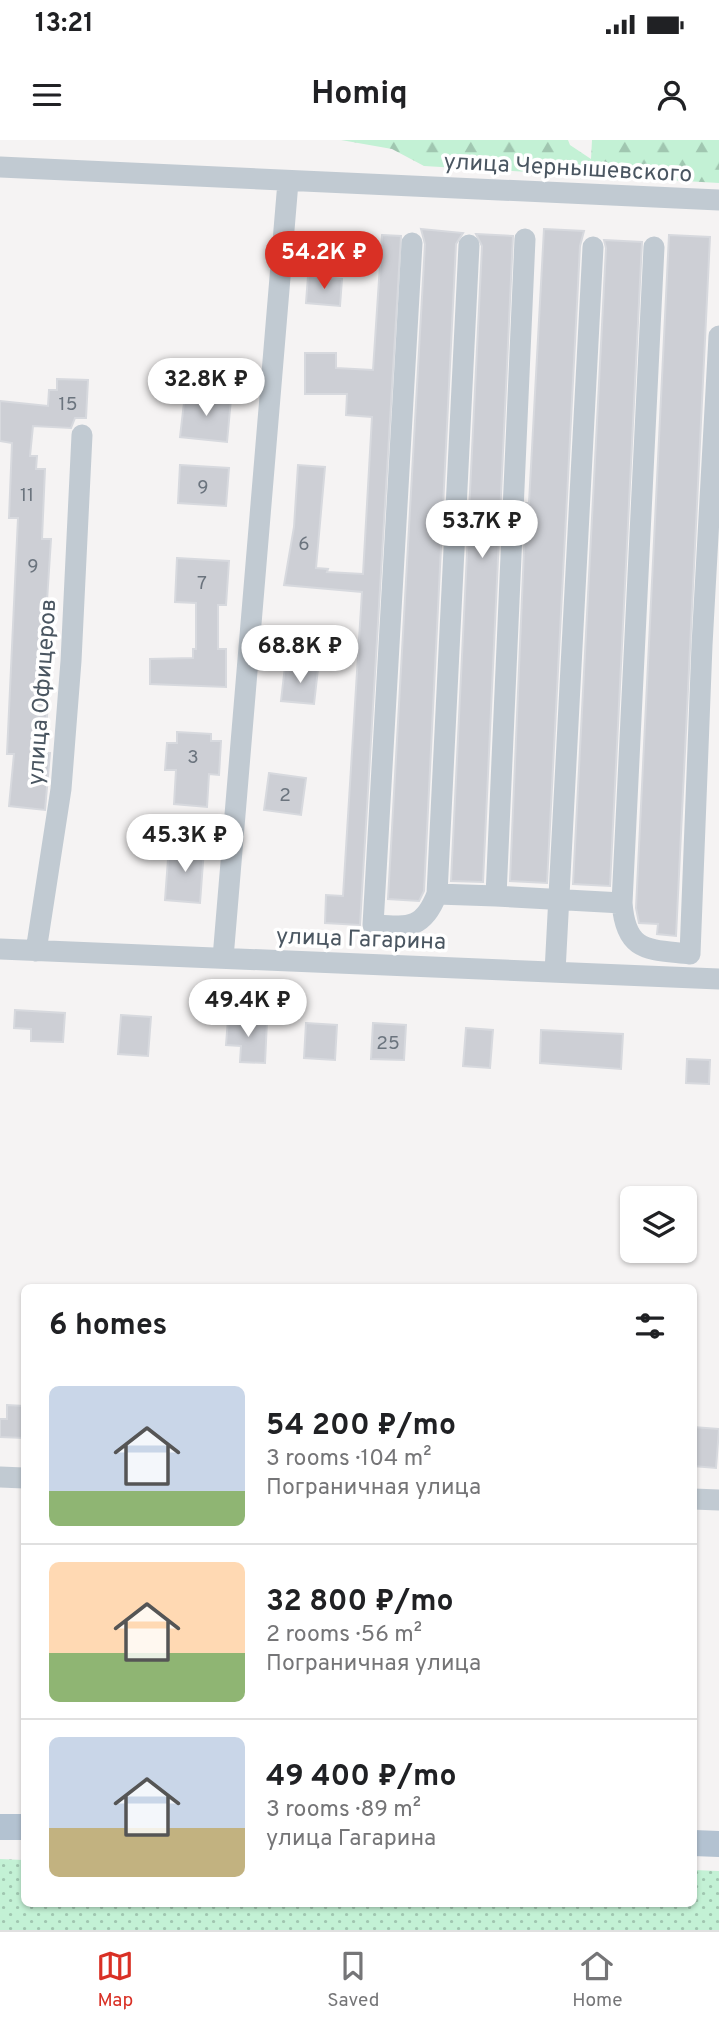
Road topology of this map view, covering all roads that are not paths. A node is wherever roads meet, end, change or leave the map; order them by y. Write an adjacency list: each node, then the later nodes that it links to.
1 (0, 167): 2 (street, улица Чернышевского)
2 (288, 182): 3 (street, улица Чернышевского); 17 (street)
3 (719, 200)
4 (525, 239): 12 (street)
5 (412, 243): 11 (street)
6 (469, 245): 11 (street)
7 (593, 247): 13 (street)
8 (654, 247): 14 (street)
9 (719, 336): 14 (street)
10 (82, 435): 16 (street, улица Офицеров)
11 (437, 894): 12 (street)
12 (496, 896): 13 (street)
13 (560, 900): 14 (street); 18 (street)
14 (622, 903)
15 (0, 949): 16 (street, улица Гагарина)
16 (36, 951): 17 (street, улица Гагарина)
17 (223, 958): 18 (street, улица Гагарина)
18 (555, 972): 19 (street, улица Гагарина)
19 (719, 979)
20 (0, 1477): 21 (street)
21 (21, 1478)
22 (697, 1499): 23 (street)
23 (719, 1500)
24 (0, 1827): 25 (main road)
25 (21, 1827)
26 (697, 1843): 27 (main road)
27 (719, 1844)

